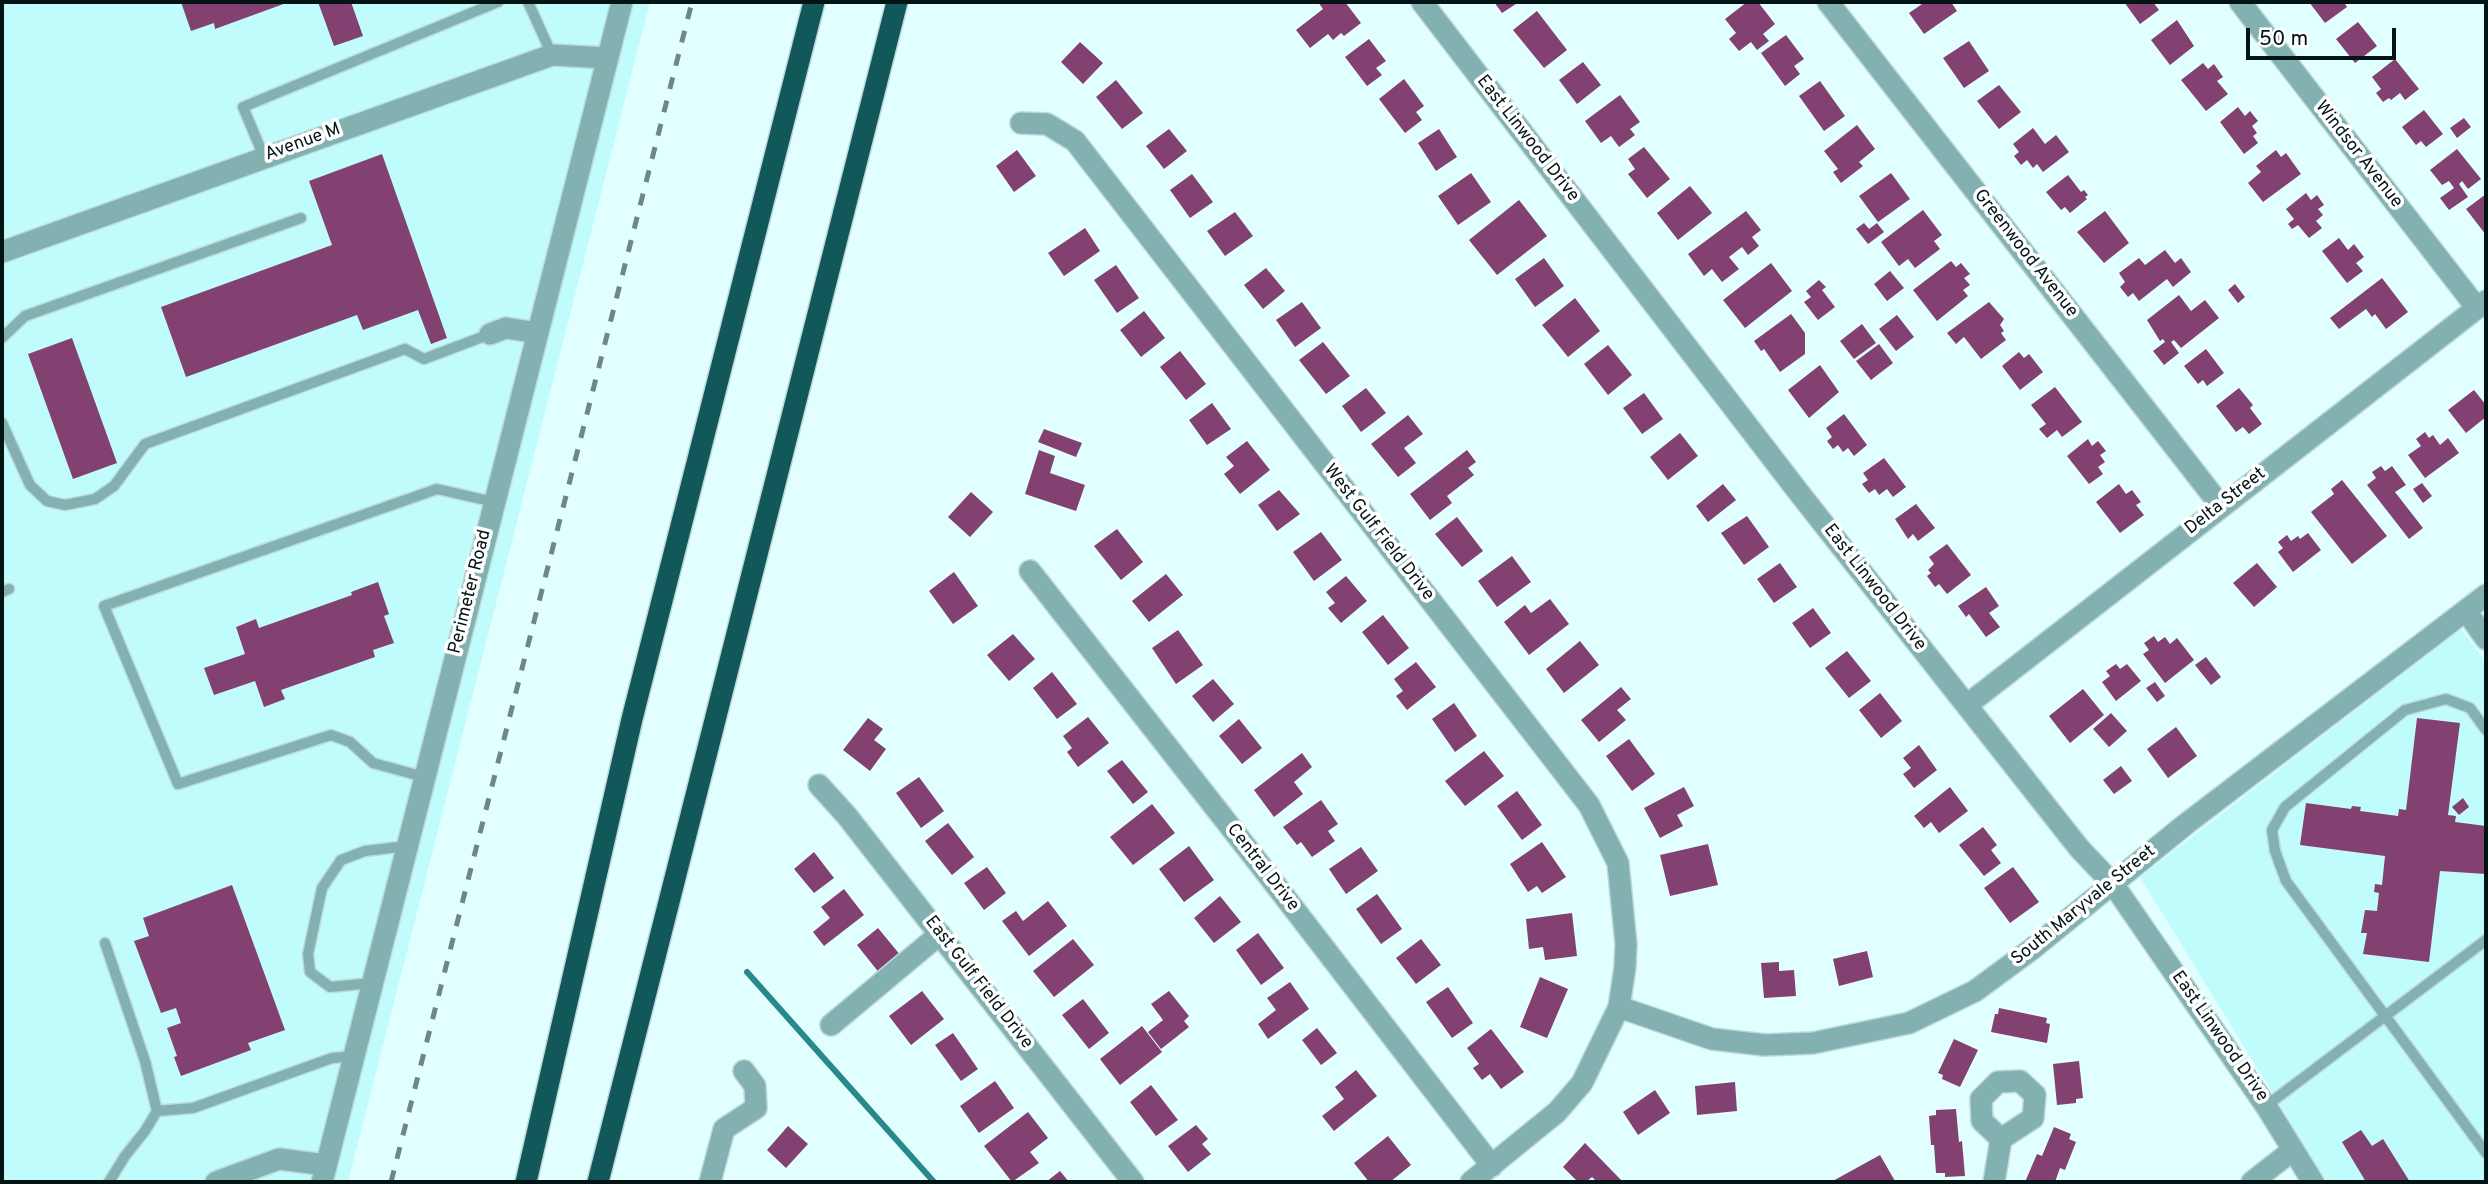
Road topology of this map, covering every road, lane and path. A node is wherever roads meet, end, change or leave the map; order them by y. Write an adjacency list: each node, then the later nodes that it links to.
1 (498, 2): 12 (lane)
2 (528, 2): 9 (lane)
3 (622, 2): 10 (street, Perimeter Road)
4 (814, 2): 50 (highway)
5 (897, 2): 51 (highway)
6 (1422, 2): 26 (street, East Linwood Drive)
7 (1829, 2): 21 (street, Greenwood Avenue)
8 (2240, 2): 15 (street, Windsor Avenue)
9 (552, 55): 10 (street, Avenue M); 12 (street, Avenue M)
10 (608, 58): 16 (street, Perimeter Road)
11 (1021, 123): 36 (street, West Gulf Field Drive)
12 (264, 157): 14 (street, Avenue M)
13 (301, 218): 18 (lane)
14 (2, 252)
15 (2482, 304): 21 (street, Delta Street)
16 (538, 332): 17 (street); 20 (street, Perimeter Road)
17 (490, 334): 19 (lane)
18 (2, 338)
19 (2, 423)
20 (494, 502): 28 (street, Perimeter Road); 28 (lane)
21 (2221, 506): 26 (street, Delta Street)
22 (1030, 571): 46 (street, Central Drive)
23 (2486, 595): 24 (street, South Maryvale Street)
24 (2466, 611): 25 (street); 31 (street, South Maryvale Street)
25 (2486, 639)
26 (1967, 705): 31 (street, East Linwood Drive)
27 (2486, 730): 37 (lane)
28 (424, 777): 30 (street, Perimeter Road)
29 (819, 785): 32 (street, East Gulf Field Drive)
30 (407, 846): 35 (street, Perimeter Road); 35 (lane)
31 (2113, 884): 36 (street, South Maryvale Street); 41 (street, East Linwood Drive)
32 (940, 934): 38 (street); 53 (street, East Gulf Field Drive)
33 (2486, 940): 37 (lane)
34 (105, 943): 42 (lane)
35 (372, 983): 39 (street, Perimeter Road)
36 (1619, 1007): 46 (street, West Gulf Field Drive)
37 (2386, 1016): 41 (lane); 45 (lane)
38 (831, 1025)
39 (354, 1056): 42 (lane); 47 (street, Perimeter Road)
40 (744, 1072): 52 (street)
41 (2266, 1106): 44 (street, East Linwood Drive)
42 (157, 1111): 48 (lane)
43 (2000, 1139): 55 (street)
44 (2293, 1150): 56 (street); 57 (street, East Linwood Drive)
45 (2486, 1153)
46 (1492, 1166): 54 (street, West Gulf Field Drive)
47 (324, 1174): 49 (street)
48 (109, 1182)
49 (216, 1182)
50 (526, 1182)
51 (598, 1182)
52 (710, 1182)
53 (1133, 1182)
54 (1471, 1182)
55 (1994, 1182)
56 (2252, 1182)
57 (2313, 1182)

